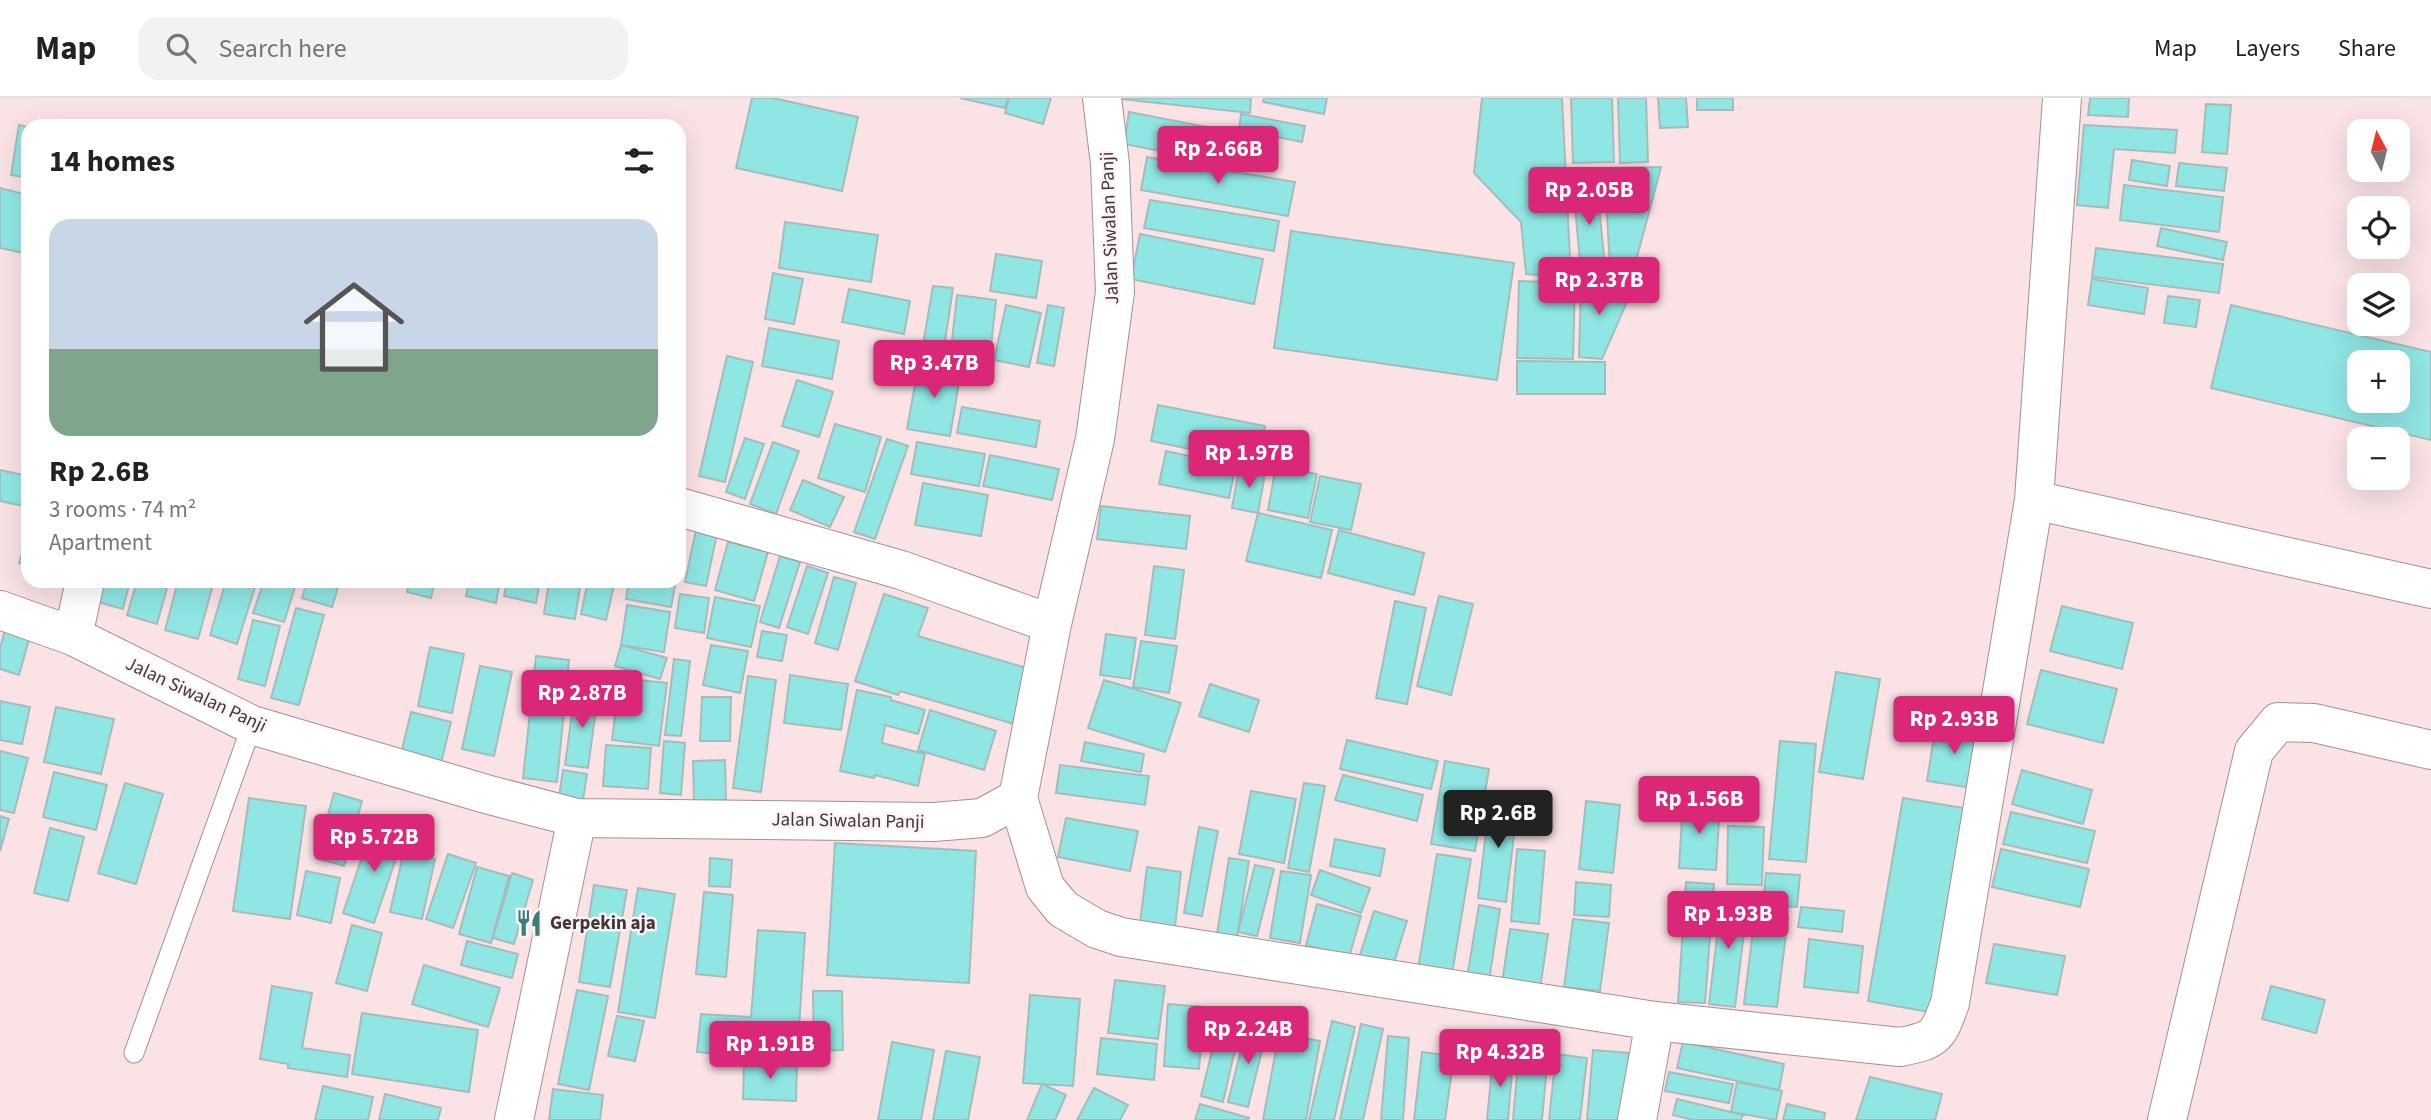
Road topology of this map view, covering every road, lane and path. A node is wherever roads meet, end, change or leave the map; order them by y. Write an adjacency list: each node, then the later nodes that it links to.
1 (1102, 98): 8 (street, Jalan Siwalan Panji)
2 (2062, 98): 3 (street)
3 (2034, 500): 6 (street); 14 (street)
4 (686, 509): 8 (street)
5 (83, 588): 9 (street)
6 (2431, 589)
7 (0, 610): 9 (street, Jalan Siwalan Panji)
8 (1052, 624): 12 (street, Jalan Siwalan Panji)
9 (73, 636): 10 (street, Jalan Siwalan Panji)
10 (252, 725): 13 (street, Jalan Siwalan Panji); 15 (lane)
11 (2431, 750): 18 (street)
12 (1018, 798): 13 (street, Jalan Siwalan Panji); 14 (street)
13 (577, 818): 16 (street)
14 (1656, 1021): 17 (street)
15 (134, 1053)
16 (514, 1120)
17 (1637, 1120)
18 (2167, 1120)

